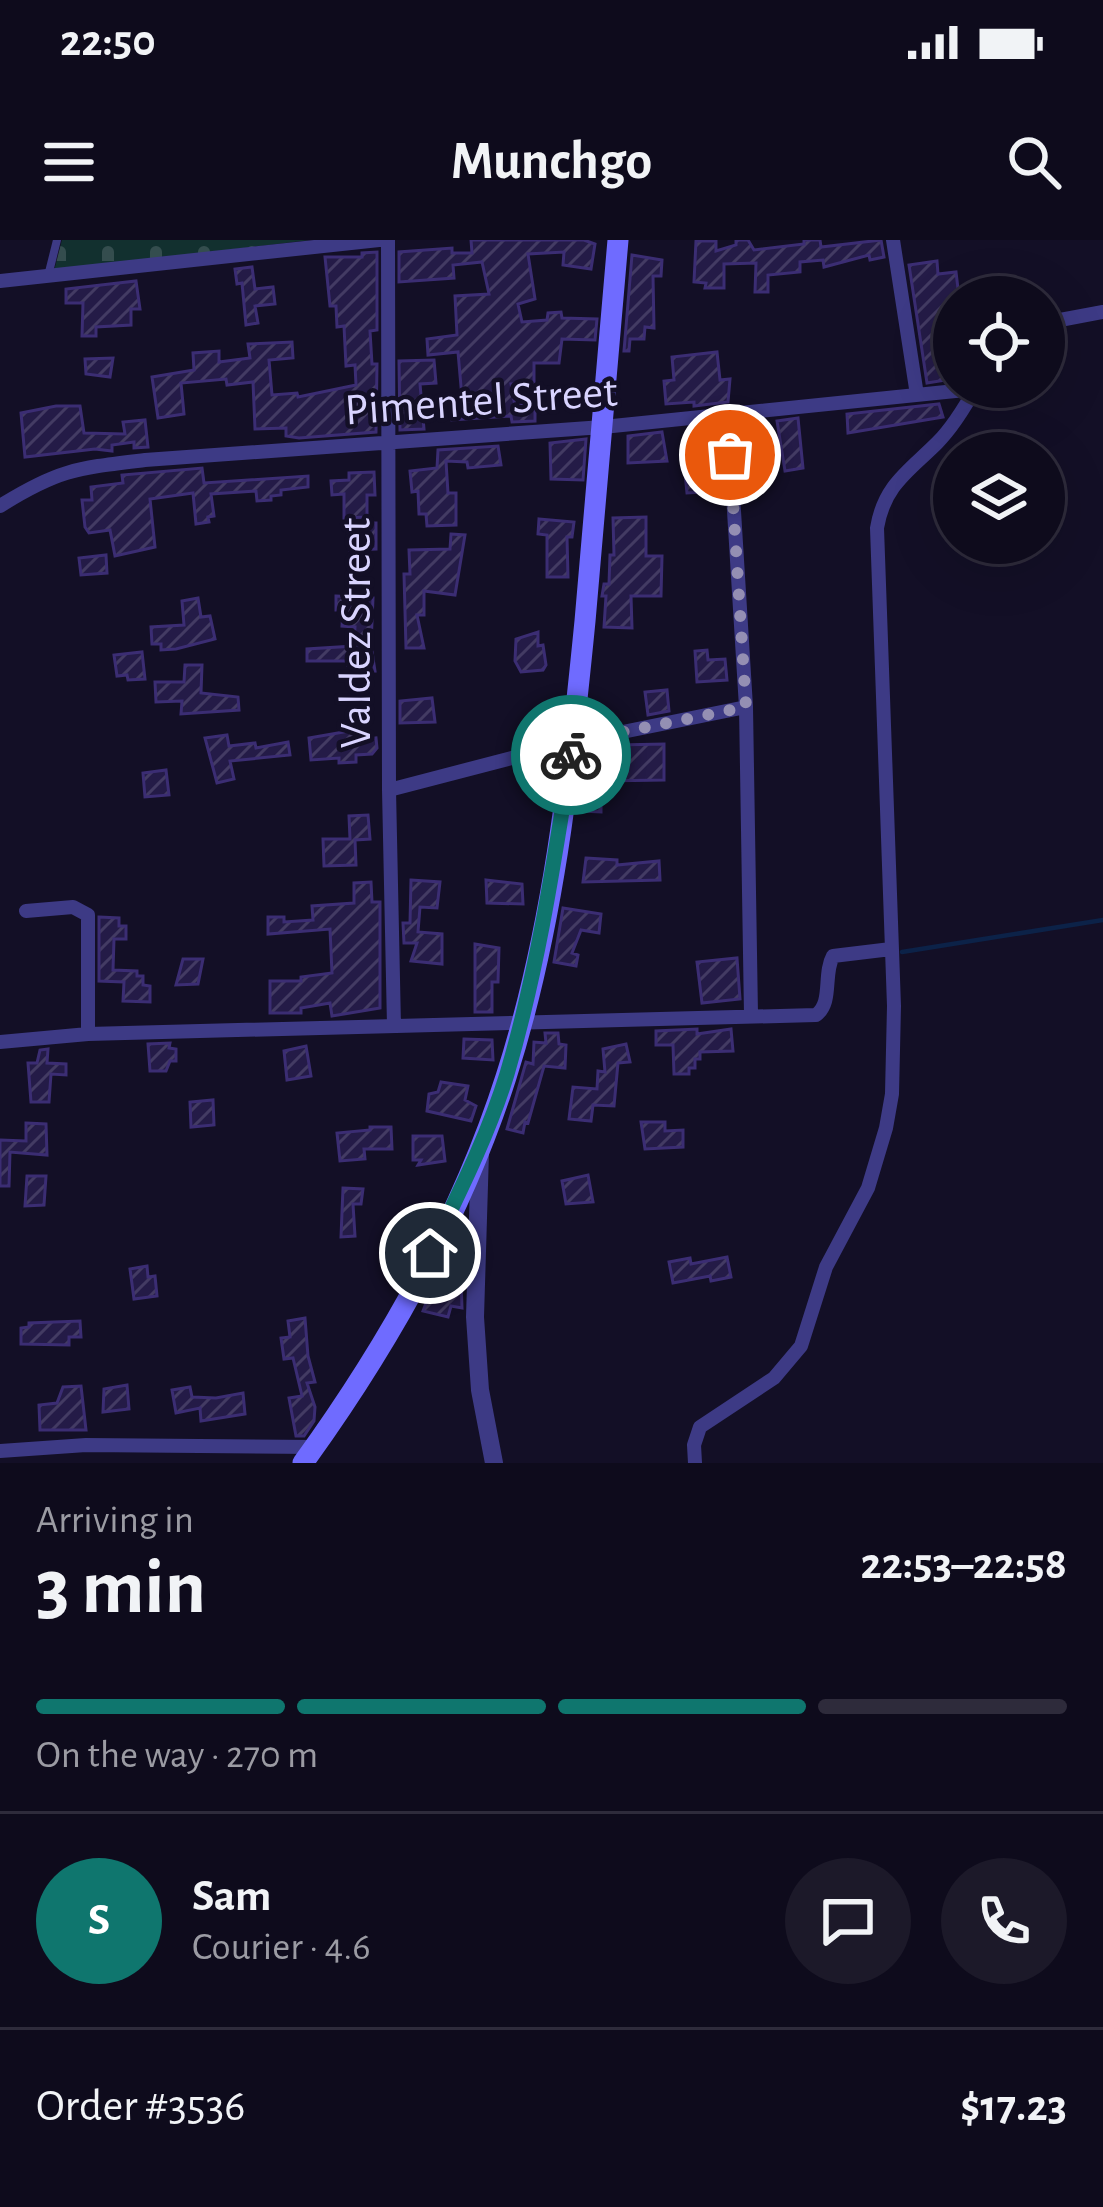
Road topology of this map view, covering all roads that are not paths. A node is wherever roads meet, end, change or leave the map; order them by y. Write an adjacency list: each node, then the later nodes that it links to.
1 (56, 240): 5 (lane)
2 (384, 240): 5 (street); 14 (street, Valdez Street)
3 (618, 240): 13 (main road)
4 (893, 240): 10 (street)
5 (47, 277): 6 (street)
6 (0, 281)
7 (1103, 312): 8 (street)
8 (1065, 319)
9 (933, 392): 10 (street, Pimentel Street)
10 (917, 394): 12 (street, Pimentel Street)
11 (963, 408): 20 (street)
12 (728, 413): 13 (street, Pimentel Street); 16 (street)
13 (603, 427): 14 (street, Pimentel Street); 17 (main road)
14 (391, 442): 15 (street, Pimentel Street); 18 (street, Valdez Street)
15 (0, 506)
16 (746, 707): 17 (street); 21 (street)
17 (573, 742): 18 (street); 22 (main road)
18 (389, 790): 23 (street, Valdez Street)
19 (26, 911): 24 (street)
20 (891, 949): 21 (street); 30 (street)
21 (751, 1014): 22 (street)
22 (520, 1024): 23 (street); 26 (main road)
23 (394, 1026): 24 (street)
24 (88, 1034): 25 (street)
25 (0, 1042)
26 (480, 1147): 28 (main road); 29 (street)
27 (0, 1451): 28 (street)
28 (309, 1455)
29 (494, 1463)
30 (695, 1463)

